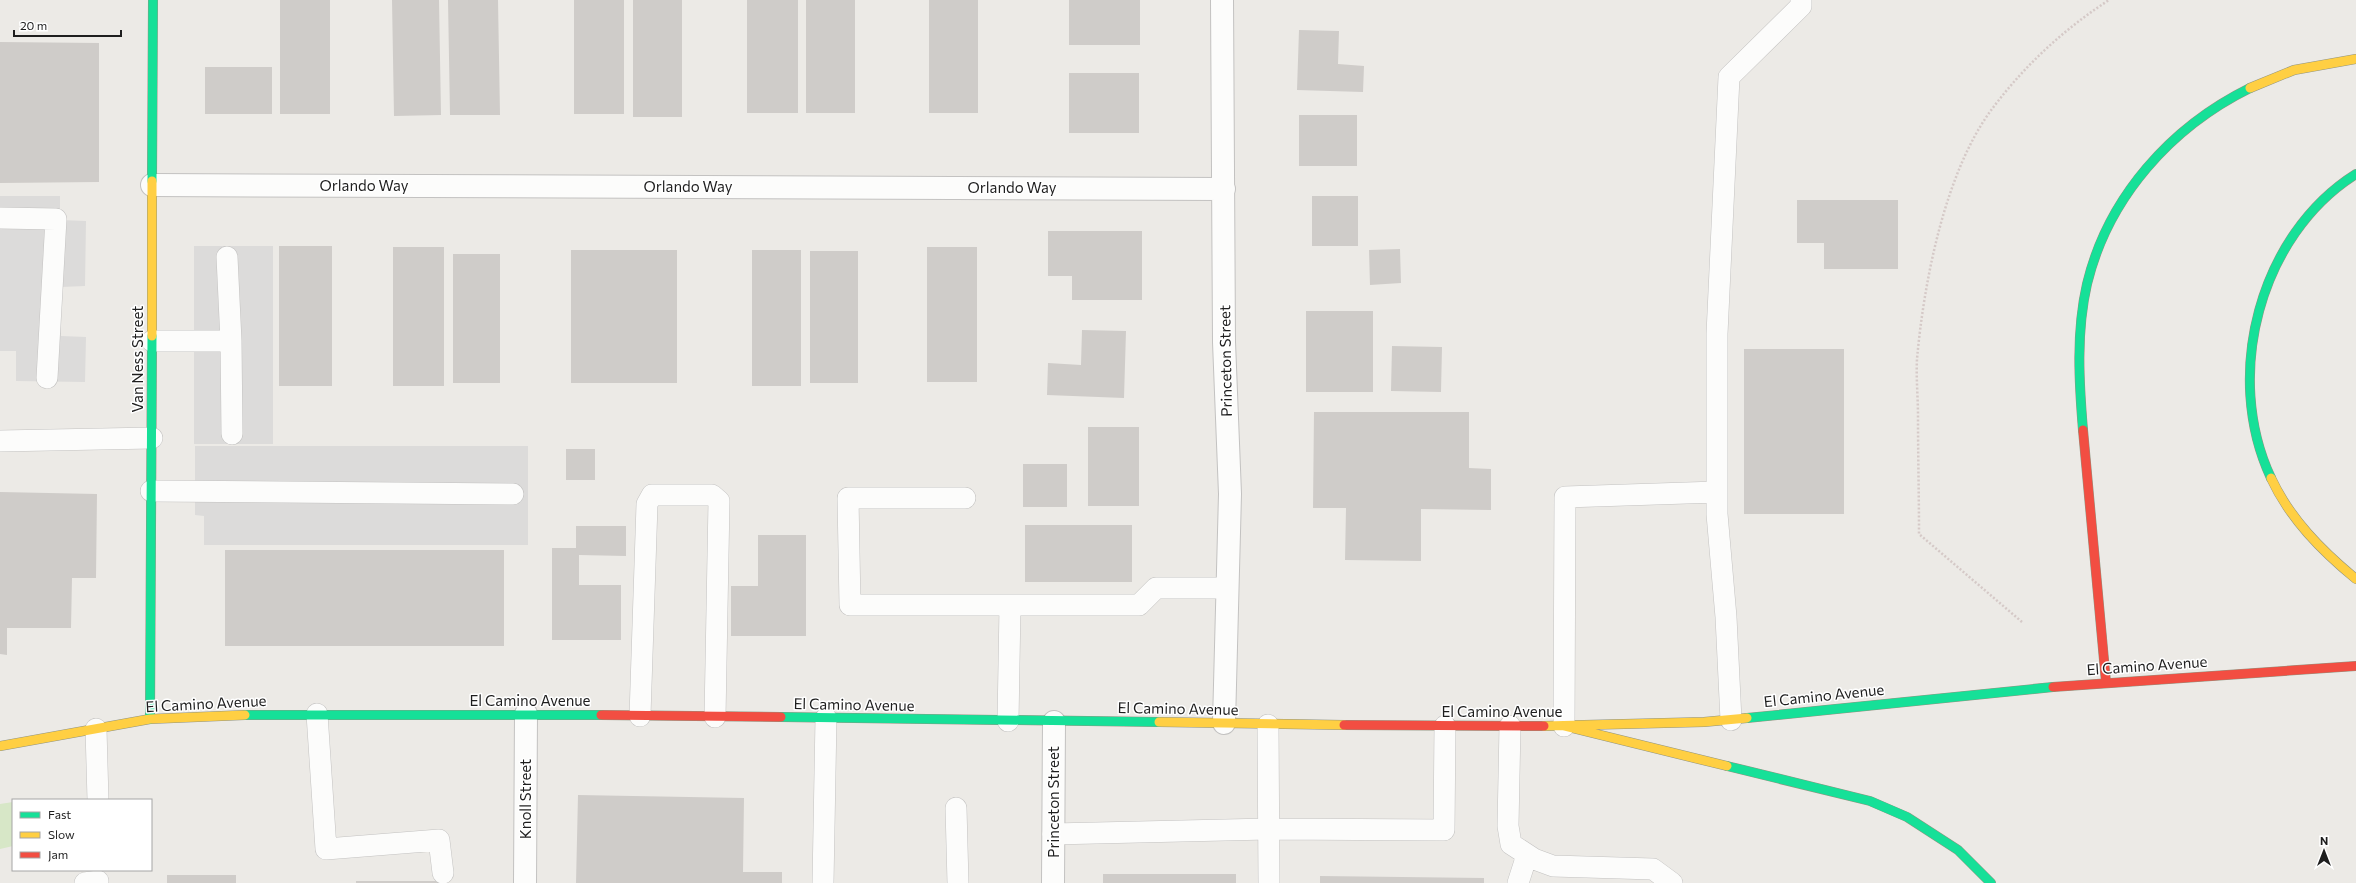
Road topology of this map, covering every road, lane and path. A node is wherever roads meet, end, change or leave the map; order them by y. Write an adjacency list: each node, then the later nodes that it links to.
1 (153, 0): 7 (main road, Van Ness Street)
2 (1222, 0): 8 (street, Princeton Street)
3 (1801, 0): 18 (lane)
4 (2109, 0): 24 (path)
5 (2356, 59): 26 (main road)
6 (2356, 174): 21 (main road)
7 (152, 185): 8 (street, Orlando Way); 11 (main road, Van Ness Street)
8 (1224, 189): 22 (street, Princeton Street)
9 (0, 218): 13 (lane)
10 (227, 257): 12 (lane)
11 (152, 341): 12 (lane); 15 (main road, Van Ness Street)
12 (231, 341): 14 (lane)
13 (47, 378)
14 (232, 434)
15 (152, 438): 16 (lane); 17 (main road, Van Ness Street)
16 (0, 441)
17 (151, 491): 19 (lane); 32 (main road, Van Ness Street)
18 (1717, 492): 33 (lane); 40 (lane)
19 (513, 494)
20 (965, 498): 23 (lane)
21 (2356, 579)
22 (1227, 588): 23 (lane); 36 (street, Princeton Street)
23 (1010, 607): 34 (lane)
24 (2022, 622)
25 (2356, 666): 26 (main road, El Camino Avenue)
26 (2106, 682): 33 (main road, El Camino Avenue)
27 (317, 714): 28 (main road, El Camino Avenue); 32 (main road, El Camino Avenue); 48 (lane)
28 (526, 714): 29 (main road, El Camino Avenue); 49 (street, Knoll Street)
29 (640, 716): 30 (main road, El Camino Avenue); 30 (lane)
30 (716, 717): 31 (main road, El Camino Avenue)
31 (826, 718): 34 (main road, El Camino Avenue); 50 (lane)
32 (150, 719): 41 (main road, El Camino Avenue)
33 (1730, 720): 40 (main road, El Camino Avenue)
34 (1008, 721): 35 (main road, El Camino Avenue)
35 (1054, 722): 36 (main road, El Camino Avenue); 46 (street, Princeton Street)
36 (1224, 723): 37 (main road, El Camino Avenue)
37 (1268, 725): 38 (main road, El Camino Avenue); 45 (lane)
38 (1444, 726): 39 (main road, El Camino Avenue); 45 (lane)
39 (1510, 726): 40 (main road, El Camino Avenue); 47 (lane)
40 (1564, 726): 56 (main road)
41 (96, 729): 42 (main road, El Camino Avenue); 43 (lane)
42 (0, 746)
43 (98, 799)
44 (956, 808): 51 (lane)
45 (1268, 828): 46 (lane); 53 (lane)
46 (1053, 834): 52 (street, Princeton Street)
47 (1527, 855): 54 (lane); 55 (lane)
48 (443, 873)
49 (526, 883)
50 (823, 883)
51 (958, 883)
52 (1053, 883)
53 (1268, 883)
54 (1518, 883)
55 (1672, 883)
56 (1991, 883)

